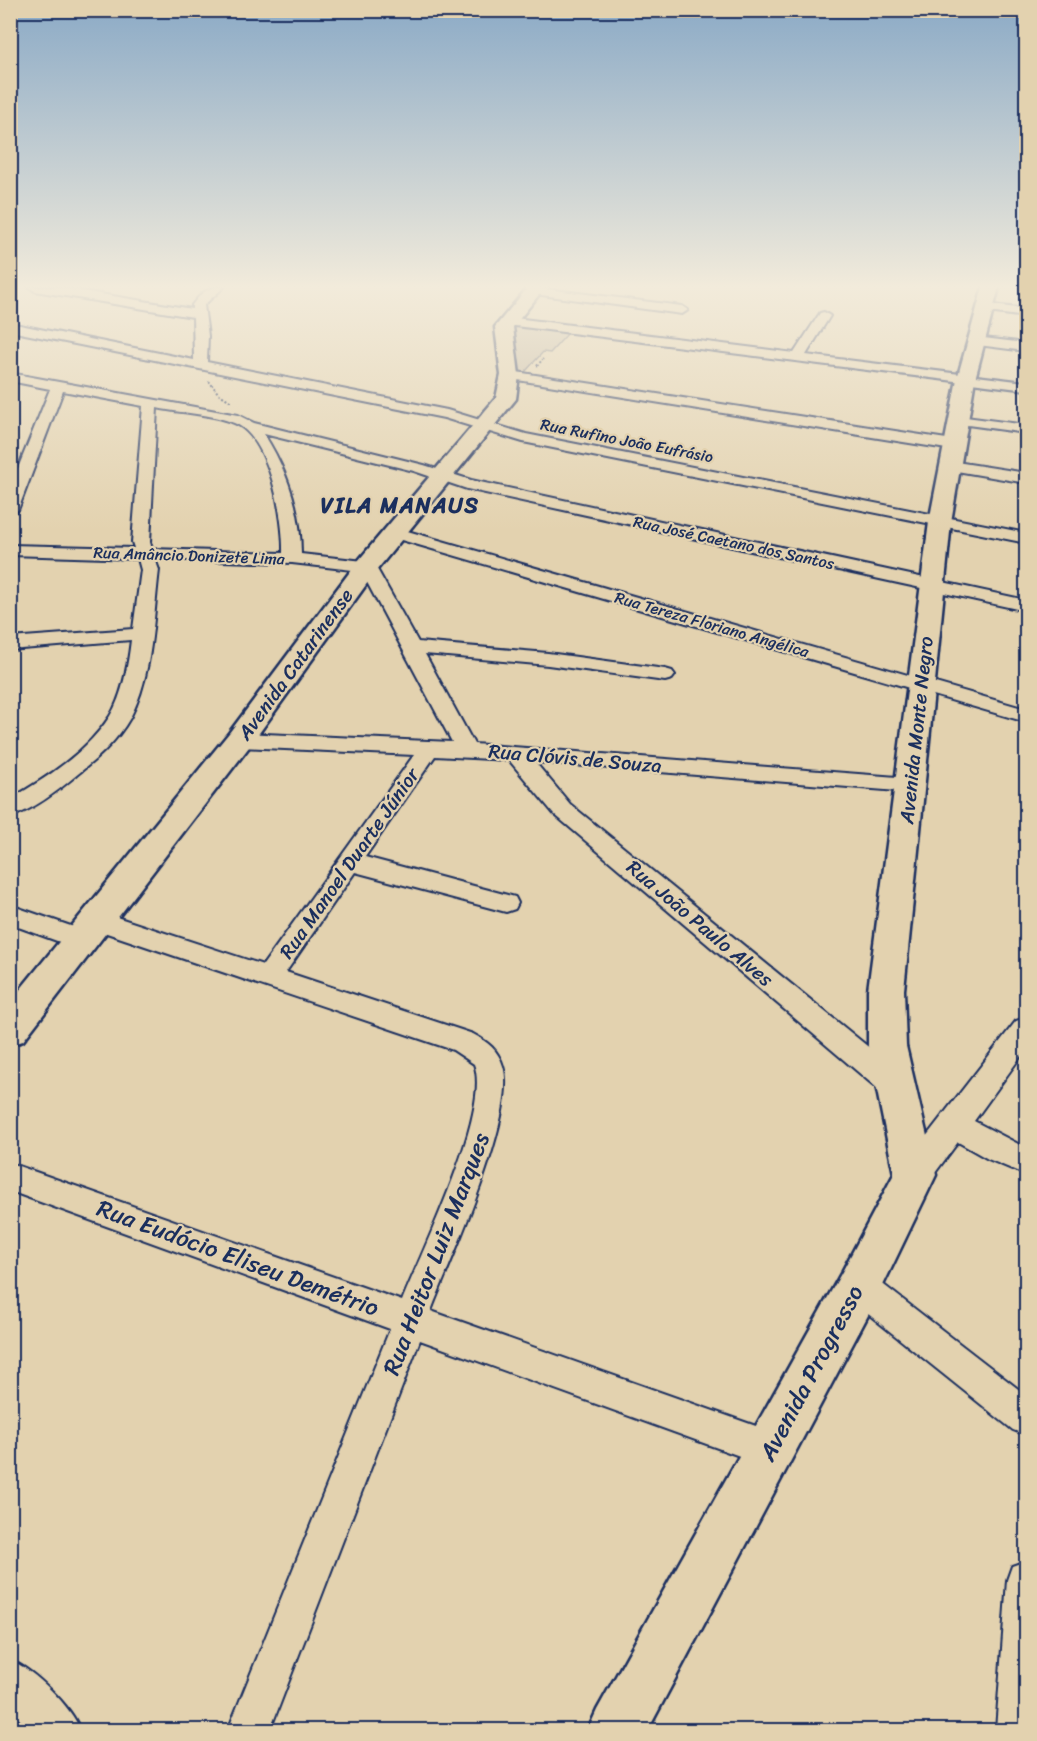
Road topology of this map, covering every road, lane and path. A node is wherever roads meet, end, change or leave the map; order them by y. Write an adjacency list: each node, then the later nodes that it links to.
1 (203, 368): 12 (path)
2 (221, 368): 13 (street, Rua Rufino João Eufrásio)
3 (509, 368): 6 (street, Avenida Catarinense)
4 (875, 368): 8 (street)
5 (969, 368): 8 (street, Avenida Monte Negro)
6 (510, 375): 13 (street, Avenida Catarinense); 15 (street)
7 (10, 377): 9 (street, Rua José Caetano dos Santos)
8 (966, 379): 10 (street); 15 (street, Avenida Monte Negro)
9 (58, 386): 11 (street, Rua José Caetano dos Santos); 18 (street)
10 (1026, 386)
11 (150, 402): 12 (street, Rua José Caetano dos Santos); 23 (street)
12 (249, 424): 16 (street, Rua José Caetano dos Santos); 24 (street)
13 (485, 425): 16 (street, Avenida Catarinense); 19 (street, Rua Rufino João Eufrásio)
14 (1026, 429): 15 (street)
15 (954, 444): 17 (street); 19 (street, Avenida Monte Negro)
16 (443, 478): 20 (street, Avenida Catarinense); 26 (street, Rua José Caetano dos Santos)
17 (1026, 478)
18 (10, 510)
19 (940, 522): 21 (street, Rua Rufino João Eufrásio); 26 (street, Avenida Monte Negro)
20 (397, 533): 25 (street, Avenida Catarinense); 32 (street, Rua Tereza Floriano Angélica)
21 (1026, 538)
22 (10, 550): 23 (street, Rua Amâncio Donizete Lima)
23 (145, 554): 24 (street, Rua Amâncio Donizete Lima); 28 (street)
24 (292, 558): 25 (street, Rua Amâncio Donizete Lima)
25 (367, 566): 30 (street); 34 (street, Avenida Catarinense)
26 (933, 585): 27 (street, Rua José Caetano dos Santos); 32 (street, Avenida Monte Negro)
27 (1026, 605)
28 (141, 634): 29 (street); 39 (street)
29 (10, 644)
30 (411, 647): 31 (street); 36 (street)
31 (666, 675)
32 (921, 684): 33 (street, Rua Tereza Floriano Angélica); 38 (street, Avenida Monte Negro)
33 (1026, 716)
34 (239, 741): 35 (street, Rua Clóvis de Souza); 43 (street, Avenida Catarinense)
35 (429, 749): 36 (street, Rua Clóvis de Souza); 40 (street, Rua Manoel Duarte Júnior)
36 (467, 750): 37 (street, Rua Clóvis de Souza)
37 (515, 753): 38 (street, Rua Clóvis de Souza); 47 (street, Rua João Paulo Alves)
38 (910, 785): 47 (street, Avenida Monte Negro)
39 (10, 809)
40 (350, 862): 41 (street); 44 (street, Rua Manoel Duarte Júnior)
41 (506, 903)
42 (10, 914): 43 (street, Rua Heitor Luiz Marques)
43 (90, 930): 44 (street, Rua Heitor Luiz Marques); 46 (street, Avenida Catarinense)
44 (268, 976): 53 (street, Rua Heitor Luiz Marques)
45 (1026, 1029): 48 (street, Avenida Progresso)
46 (10, 1030)
47 (894, 1085): 50 (street, Avenida Monte Negro)
48 (953, 1124): 49 (street); 50 (street, Avenida Progresso)
49 (1026, 1162)
50 (915, 1175): 52 (street, Avenida Progresso)
51 (10, 1177): 53 (street, Rua Eudócio Eliseu Demétrio)
52 (859, 1286): 54 (street); 55 (street, Avenida Progresso)
53 (412, 1320): 55 (street, Rua Eudócio Eliseu Demétrio); 59 (street, Rua Heitor Luiz Marques)
54 (1026, 1417)
55 (770, 1449): 60 (street, Avenida Progresso)
56 (1026, 1580): 61 (street)
57 (10, 1680): 58 (street)
58 (59, 1731)
59 (249, 1731)
60 (617, 1731)
61 (1017, 1731)

